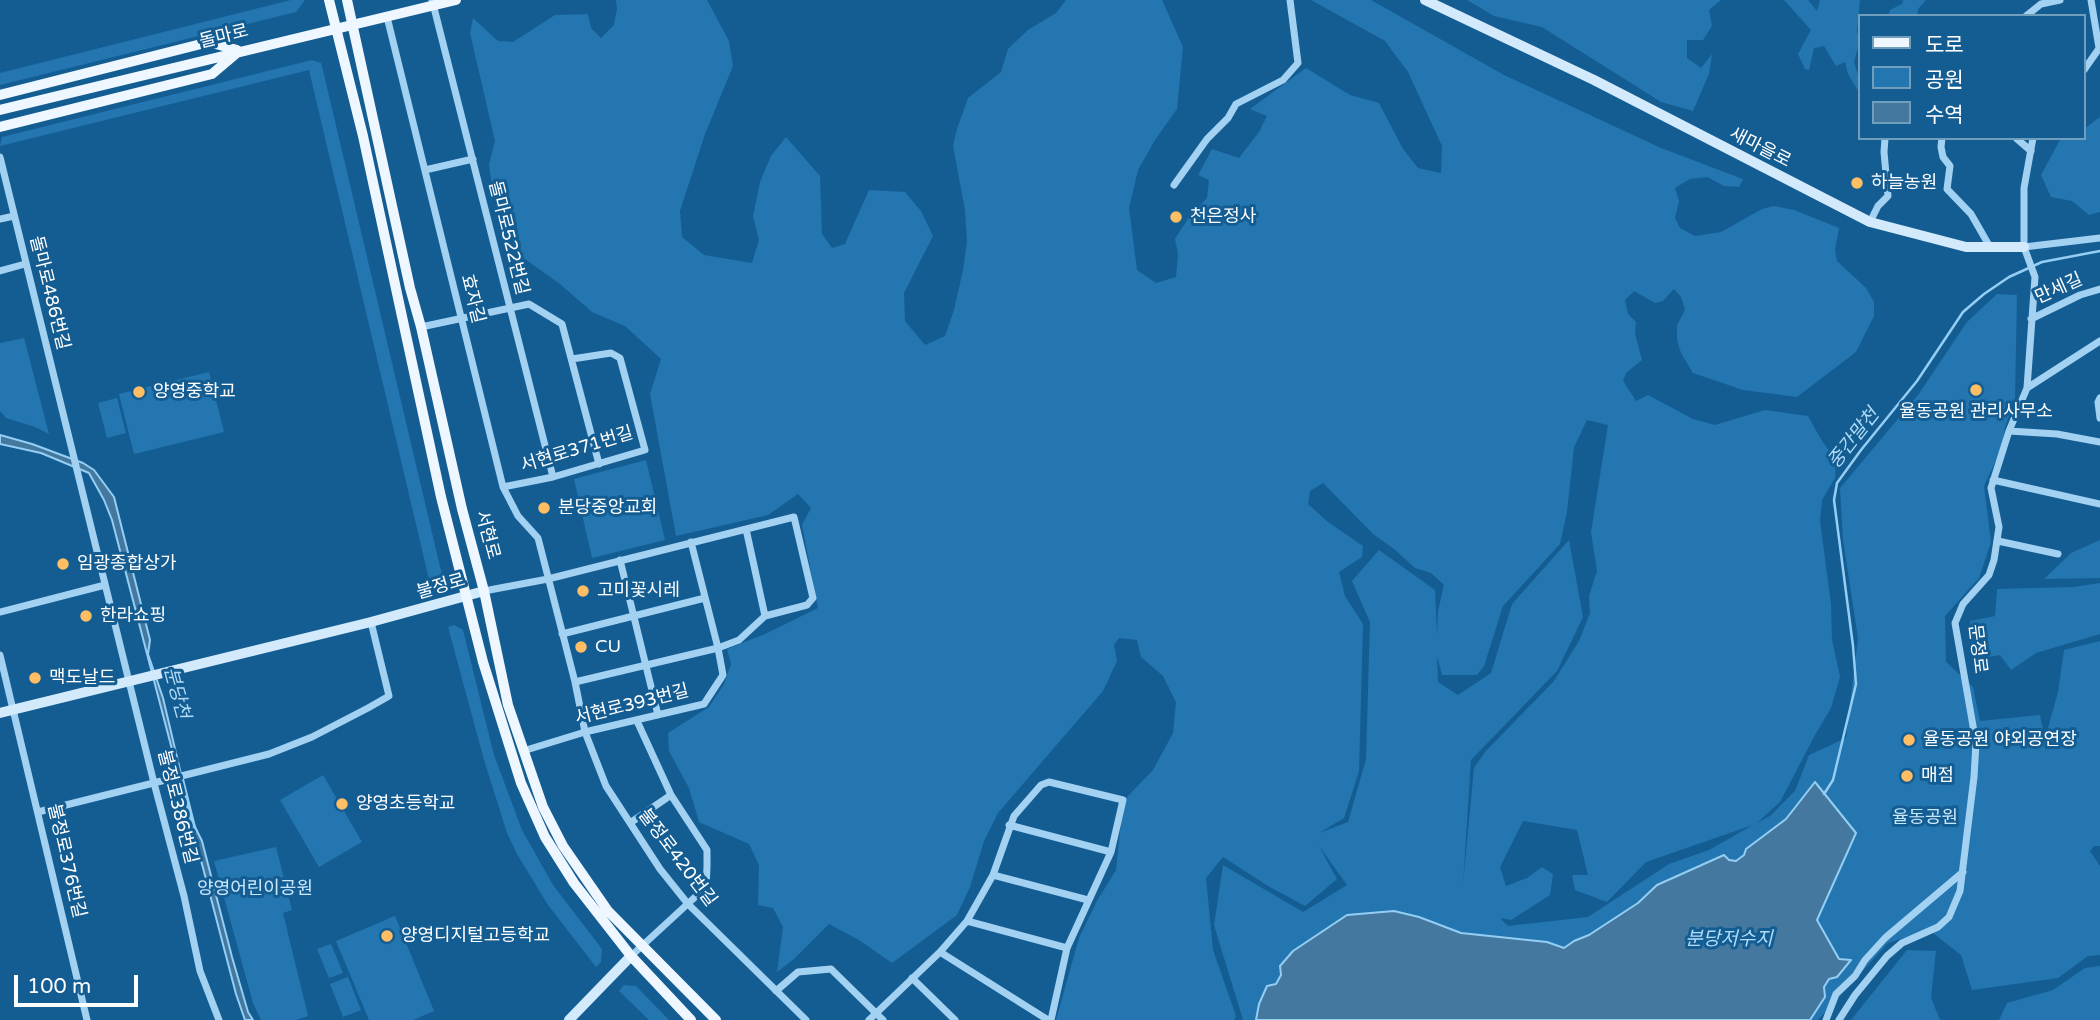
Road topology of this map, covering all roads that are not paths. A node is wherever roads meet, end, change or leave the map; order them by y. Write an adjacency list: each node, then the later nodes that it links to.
1 (329, 0): 12 (main road, 서현로)
2 (347, 0): 11 (main road, 서현로)
3 (456, 0): 8 (main road, 돌마로)
4 (1290, 0): 27 (street)
5 (1425, 0): 30 (street, 새마을로)
6 (2060, 0): 9 (street)
7 (2091, 0): 13 (street)
8 (433, 3): 10 (main road, 돌마로); 25 (street, 돌마로522번길)
9 (2028, 14)
10 (387, 17): 11 (main road, 돌마로); 26 (street, 효자길)
11 (354, 24): 12 (main road, 돌마로); 40 (main road, 서현로)
12 (337, 28): 14 (main road, 돌마로); 61 (main road, 서현로)
13 (2100, 48): 15 (street)
14 (240, 50): 16 (main road); 17 (main road, 돌마로); 18 (main road)
15 (2086, 67)
16 (0, 95)
17 (0, 110)
18 (0, 127)
19 (1885, 140): 30 (street)
20 (1942, 140): 32 (street)
21 (2018, 140): 23 (street)
22 (2033, 140): 23 (street)
23 (2031, 151): 33 (street)
24 (0, 157): 28 (street, 돌마로486번길)
25 (473, 159): 26 (street); 37 (street, 돌마로522번길)
26 (425, 170): 39 (street, 효자길)
27 (1174, 186)
28 (15, 216): 29 (street); 34 (street, 돌마로486번길)
29 (0, 219)
30 (1870, 222): 32 (street, 새마을로)
31 (2100, 237): 33 (street, 새마을로)
32 (1990, 247): 33 (street, 새마을로)
33 (2024, 247): 38 (street, 문정로)
34 (25, 264): 35 (street); 59 (street, 돌마로486번길)
35 (0, 271)
36 (2100, 289): 38 (street, 만세길)
37 (509, 308): 39 (street); 42 (street); 49 (street, 돌마로522번길)
38 (2031, 319): 43 (street, 문정로)
39 (461, 320): 40 (street); 51 (street, 효자길)
40 (421, 327): 60 (main road, 서현로)
41 (2100, 341): 43 (street)
42 (572, 359): 48 (street); 48 (street, 서현로371번길)
43 (2027, 388): 46 (street, 문정로)
44 (2100, 398): 45 (street)
45 (2100, 418)
46 (2009, 431): 47 (street); 50 (street, 문정로)
47 (2100, 442)
48 (599, 464): 49 (street, 서현로371번길)
49 (553, 477): 51 (street, 서현로371번길)
50 (1993, 480): 52 (street); 54 (street, 문정로)
51 (503, 487): 58 (street, 효자길)
52 (2100, 504)
53 (746, 529): 55 (street, 불정로); 64 (street); 64 (street, 불정로)
54 (1998, 541): 56 (street); 85 (street, 문정로)
55 (691, 542): 57 (street, 불정로); 62 (street, 서현로393번길)
56 (2058, 554)
57 (620, 560): 58 (street, 불정로); 65 (street)
58 (548, 579): 60 (street, 불정로); 67 (street, 불정로420번길)
59 (105, 585): 63 (street); 71 (street)
60 (484, 591): 61 (street, 불정로); 78 (main road, 서현로)
61 (467, 597): 66 (street, 불정로); 93 (main road, 서현로)
62 (705, 598): 65 (street); 68 (street, 서현로393번길)
63 (0, 612)
64 (765, 616): 68 (street)
65 (634, 617): 67 (street); 70 (street)
66 (371, 622): 71 (street, 불정로); 79 (street)
67 (562, 634): 72 (street, 불정로420번길)
68 (718, 648): 70 (street); 75 (street, 서현로393번길)
69 (0, 656): 73 (street, 불정로376번길)
70 (646, 664): 72 (street); 75 (street)
71 (135, 681): 73 (street); 79 (street, 불정로386번길)
72 (575, 682): 77 (street, 불정로420번길)
73 (13, 709): 74 (street); 81 (street, 불정로376번길)
74 (0, 713)
75 (658, 715): 76 (street, 서현로393번길)
76 (637, 721): 77 (street, 서현로393번길); 80 (street)
77 (585, 732): 78 (street, 서현로393번길); 82 (street, 불정로420번길)
78 (523, 751): 90 (main road, 서현로)
79 (158, 783): 81 (street); 98 (street, 불정로386번길)
80 (671, 795): 82 (street); 88 (street)
81 (38, 812): 97 (street, 불정로376번길)
82 (630, 823): 88 (street, 불정로420번길)
83 (1009, 825): 84 (street); 84 (street); 86 (street)
84 (1111, 852): 87 (street)
85 (1964, 872): 107 (street); 108 (street, 문정로)
86 (993, 875): 87 (street); 89 (street)
87 (1088, 901): 91 (street)
88 (688, 904): 90 (street); 95 (street, 불정로420번길)
89 (967, 921): 91 (street); 92 (street)
90 (642, 946): 93 (street); 101 (main road, 서현로)
91 (1067, 948): 106 (street)
92 (940, 952): 94 (street); 106 (street)
93 (631, 957): 99 (street); 100 (main road, 서현로)
94 (912, 978): 96 (street); 105 (street)
95 (776, 990): 96 (street); 102 (street, 불정로420번길)
96 (876, 1013): 103 (street); 104 (street)
97 (87, 1020)
98 (219, 1020)
99 (569, 1020)
100 (691, 1020)
101 (716, 1020)
102 (806, 1020)
103 (869, 1020)
104 (883, 1020)
105 (956, 1020)
106 (1050, 1020)
107 (1826, 1020)
108 (1839, 1020)

